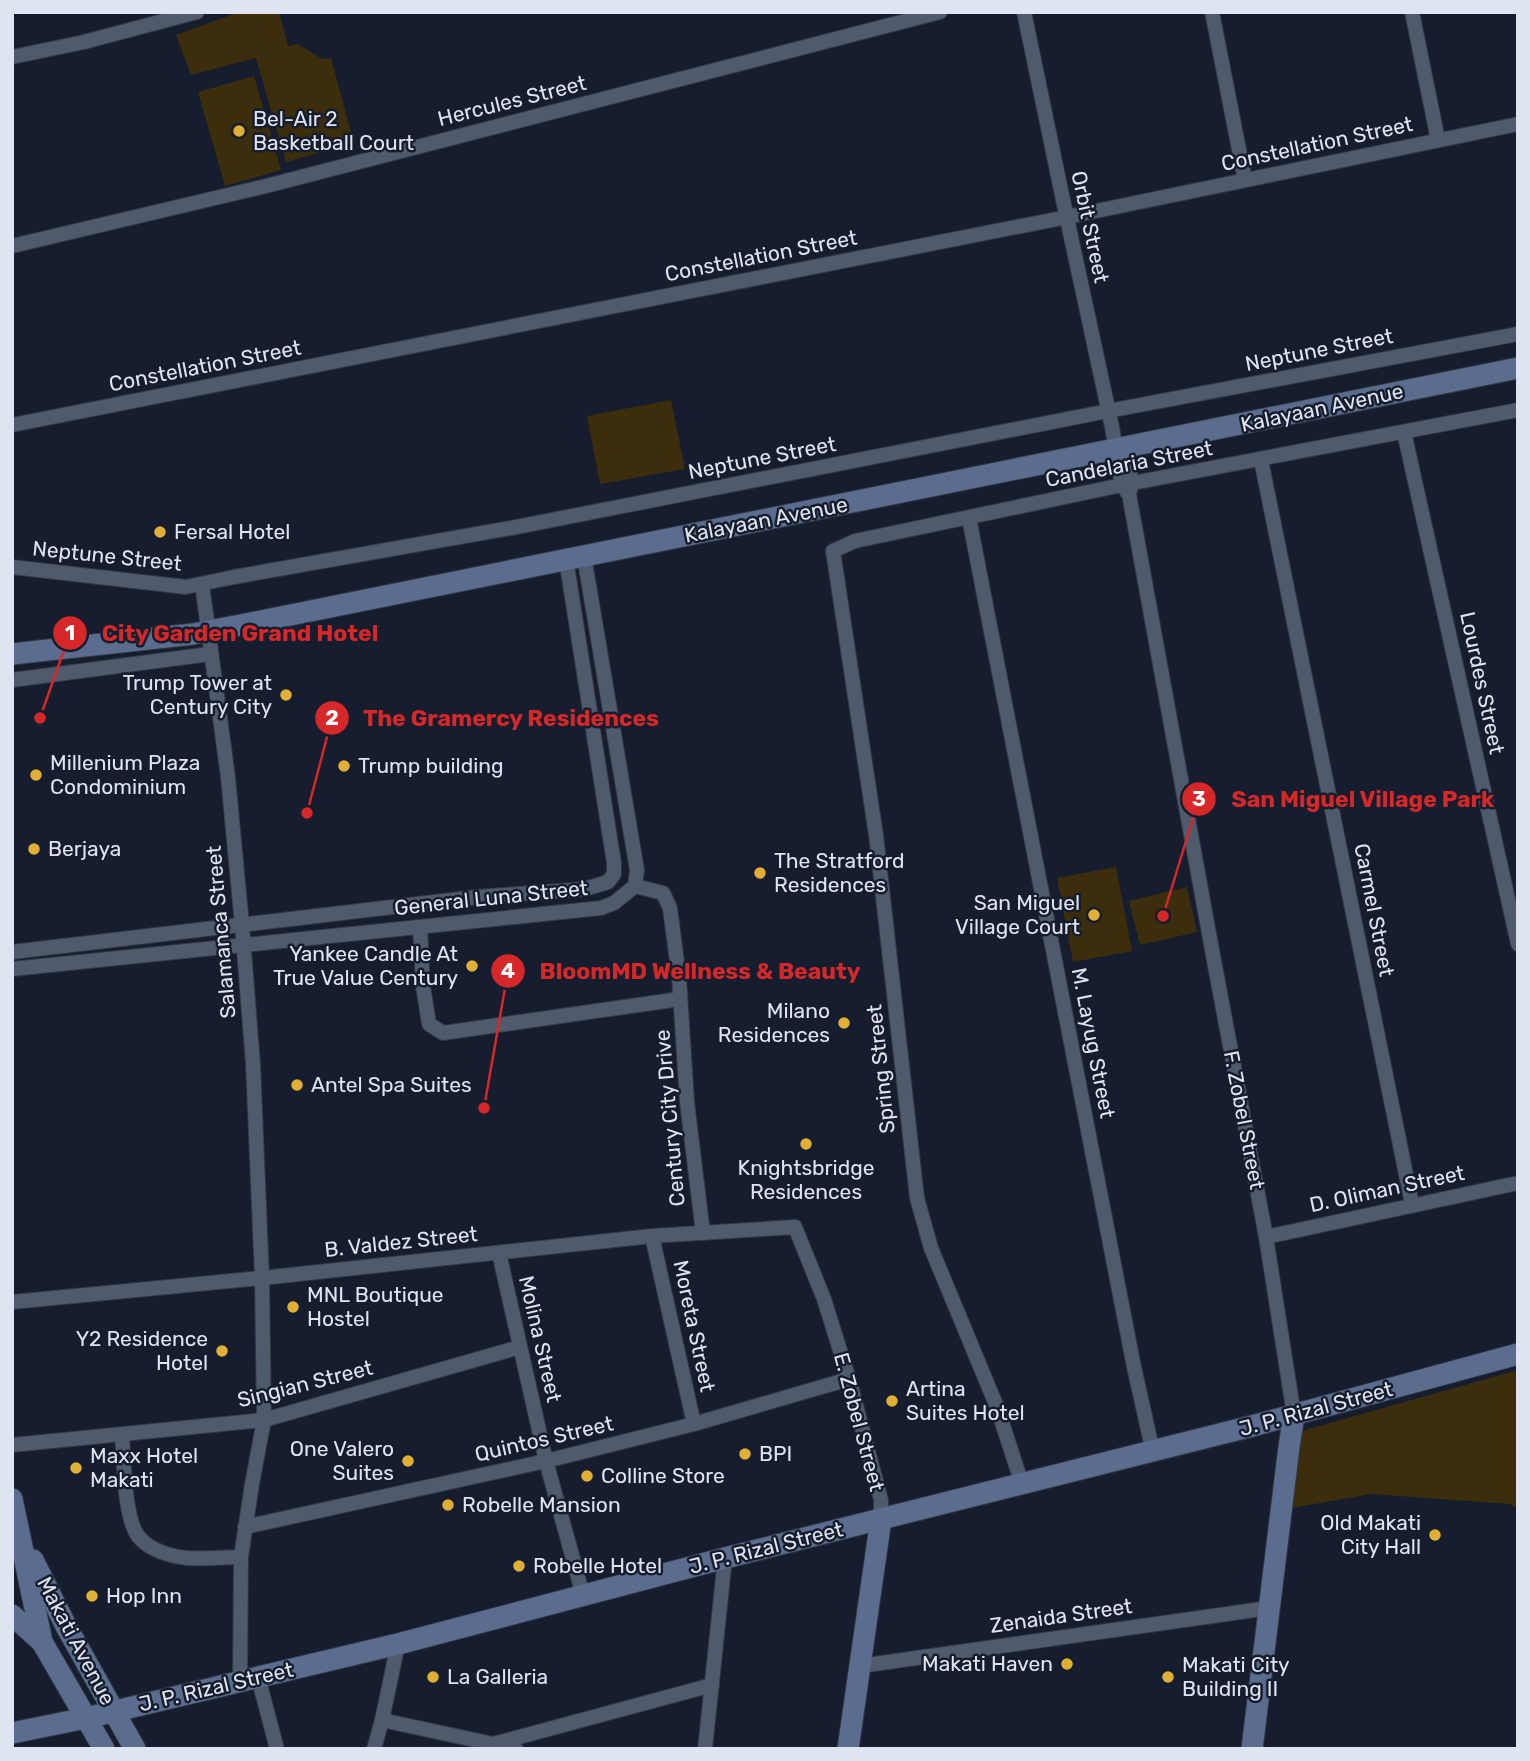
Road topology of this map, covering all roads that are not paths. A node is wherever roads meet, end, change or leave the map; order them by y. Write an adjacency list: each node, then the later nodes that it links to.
1 (197, 12): 6 (street)
2 (940, 12): 11 (street, Hercules Street)
3 (1024, 12): 10 (street, Orbit Street)
4 (1212, 12): 9 (street)
5 (1412, 12): 8 (street)
6 (12, 57)
7 (1518, 124): 8 (street, Constellation Street)
8 (1438, 140): 9 (street, Constellation Street)
9 (1245, 180): 10 (street, Constellation Street)
10 (1067, 217): 15 (street, Orbit Street); 16 (street, Constellation Street)
11 (12, 246)
12 (1518, 334): 15 (street, Neptune Street)
13 (1518, 368): 18 (main road, Kalayaan Avenue)
14 (1518, 410): 17 (street, Candelaria Street)
15 (1108, 411): 18 (street, Orbit Street); 25 (street, Neptune Street)
16 (12, 425)
17 (1404, 432): 19 (street, Candelaria Street); 37 (street, Lourdes Street)
18 (1120, 449): 20 (street, F. Zobel Street); 23 (main road, Kalayaan Avenue)
19 (1261, 460): 20 (street, Candelaria Street); 43 (street, Carmel Street)
20 (1128, 488): 21 (street, Candelaria Street); 47 (street, F. Zobel Street)
21 (969, 518): 22 (street, Candelaria Street); 59 (street, M. Layug Street)
22 (833, 551): 61 (street, Spring Street)
23 (575, 557): 26 (main road, Kalayaan Avenue); 30 (street); 31 (street, General Luna Street)
24 (12, 566): 25 (street, Neptune Street)
25 (202, 584): 26 (street, Salamanca Street)
26 (208, 631): 27 (main road, Kalayaan Avenue); 28 (street, Salamanca Street)
27 (12, 654)
28 (210, 654): 29 (street); 34 (street, Salamanca Street)
29 (12, 680)
30 (612, 721): 31 (street); 32 (street)
31 (593, 724): 33 (street, General Luna Street)
32 (635, 886): 35 (street, General Luna Street); 41 (street, Century City Drive)
33 (378, 909): 34 (street, General Luna Street); 36 (street)
34 (242, 925): 38 (street, Salamanca Street); 39 (street, General Luna Street)
35 (420, 927): 36 (street, General Luna Street); 41 (street, Century City Drive)
36 (381, 931): 38 (street, General Luna Street)
37 (1518, 944)
38 (244, 946): 40 (street, General Luna Street); 49 (street, Salamanca Street)
39 (12, 952)
40 (12, 969)
41 (680, 999): 45 (street, Century City Drive)
42 (1518, 1183): 43 (street, D. Oliman Street)
43 (1412, 1204): 47 (street, D. Oliman Street)
44 (795, 1227): 45 (street, B. Valdez Street); 53 (street, E. Zobel Street)
45 (703, 1233): 46 (street, B. Valdez Street)
46 (652, 1236): 48 (street, B. Valdez Street); 56 (street, Moreta Street)
47 (1266, 1237): 54 (street, F. Zobel Street)
48 (499, 1253): 49 (street, B. Valdez Street); 51 (street, Molina Street)
49 (262, 1278): 50 (street, B. Valdez Street); 55 (street, Salamanca Street)
50 (12, 1302)
51 (520, 1347): 55 (street, Singian Street); 60 (street, Molina Street)
52 (1518, 1354): 54 (main road, J. P. Rizal Street)
53 (849, 1379): 56 (street, Quintos Street); 63 (street, E. Zobel Street)
54 (1294, 1415): 59 (main road, J. P. Rizal Street); 69 (main road, F. Zobel Street)
55 (264, 1420): 57 (street, Singian Street); 64 (street, Salamanca Street)
56 (694, 1424): 60 (street, Quintos Street)
57 (122, 1435): 58 (street, Singian Street); 66 (street)
58 (12, 1445)
59 (1153, 1452): 61 (main road, J. P. Rizal Street)
60 (546, 1461): 64 (street, Quintos Street); 68 (street, Molina Street)
61 (1022, 1484): 63 (main road, J. P. Rizal Street)
62 (12, 1499): 65 (main road, Makati Avenue)
63 (881, 1520): 67 (main road, J. P. Rizal Street); 73 (main road, E. Zobel Street)
64 (245, 1527): 66 (street, Salamanca Street)
65 (19, 1532): 71 (main road, Makati Avenue); 76 (main road, Makati Avenue)
66 (241, 1557): 74 (street, Salamanca Street)
67 (725, 1558): 68 (main road, J. P. Rizal Street); 75 (street)
68 (583, 1595): 72 (main road, J. P. Rizal Street)
69 (1269, 1608): 73 (street, Zenaida Street); 88 (main road, F. Zobel Street)
70 (12, 1615): 71 (main road)
71 (42, 1642): 77 (main road, Makati Avenue)
72 (398, 1643): 74 (main road, J. P. Rizal Street); 78 (street)
73 (860, 1666): 87 (main road, E. Zobel Street)
74 (249, 1679): 76 (main road, J. P. Rizal Street); 83 (street, Salamanca Street)
75 (712, 1685): 80 (street); 86 (street)
76 (113, 1711): 77 (main road, J. P. Rizal Street); 82 (main road, Makati Avenue)
77 (86, 1718): 79 (main road, J. P. Rizal Street); 81 (main road, Makati Avenue)
78 (382, 1720): 80 (street); 84 (street)
79 (12, 1733)
80 (493, 1744): 85 (street)
81 (104, 1749)
82 (135, 1749)
83 (277, 1749)
84 (374, 1749)
85 (516, 1749)
86 (705, 1749)
87 (848, 1749)
88 (1252, 1749)

